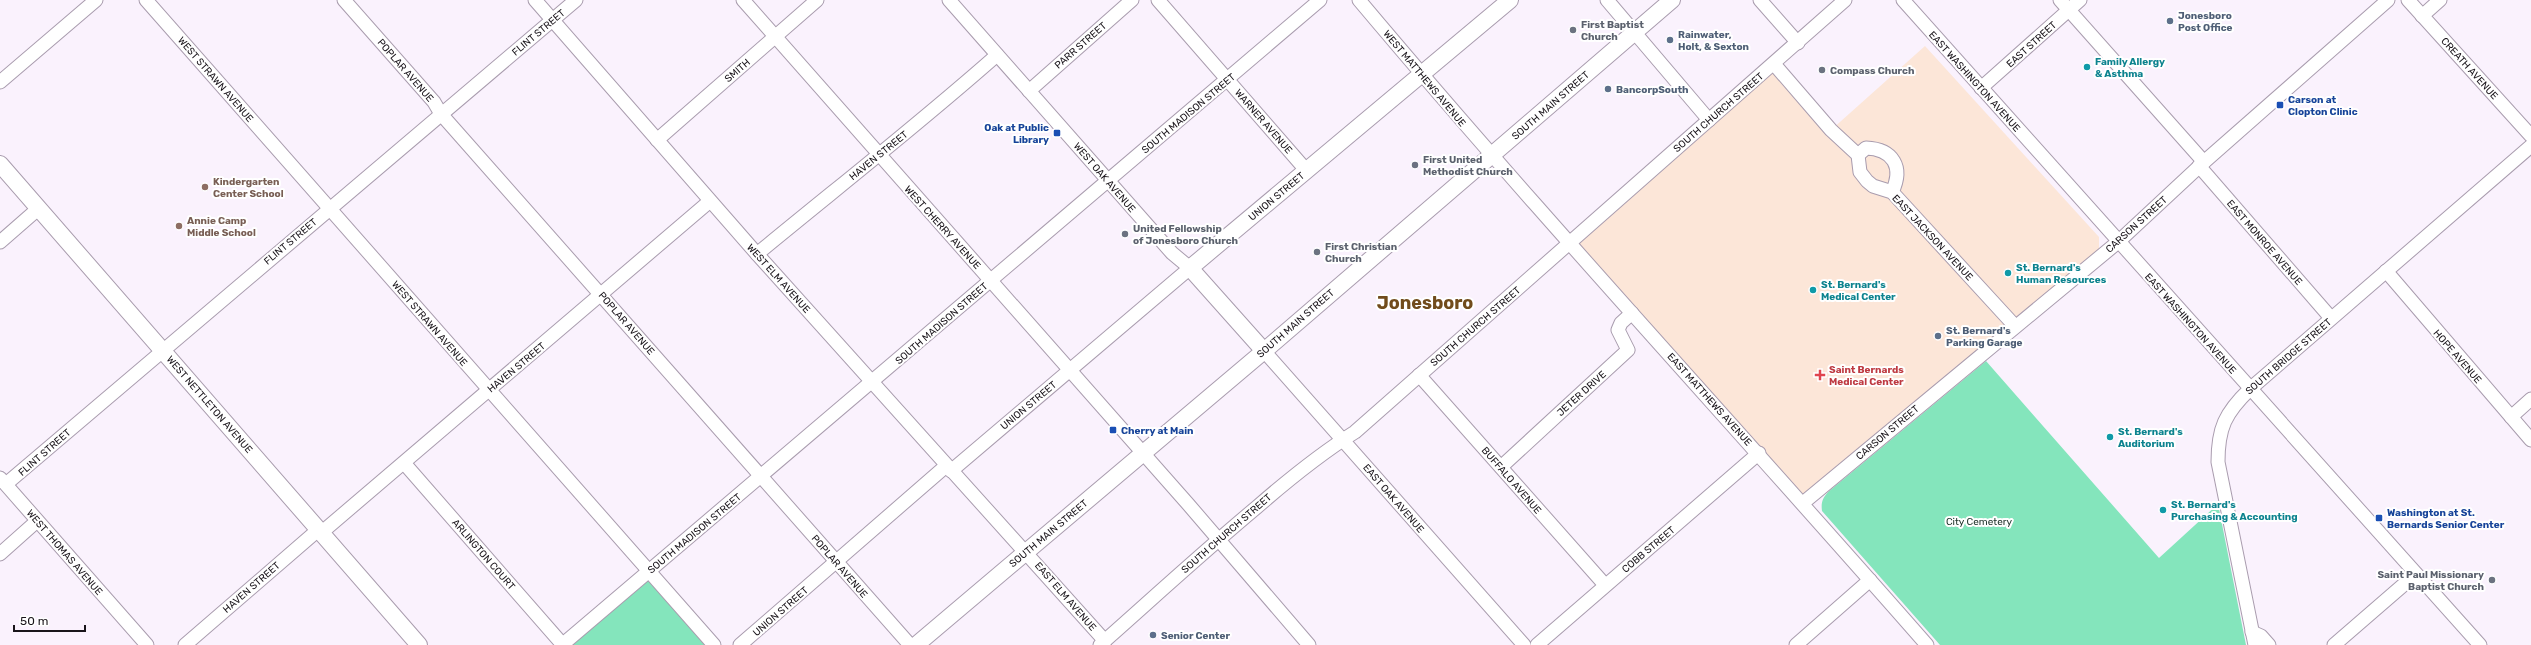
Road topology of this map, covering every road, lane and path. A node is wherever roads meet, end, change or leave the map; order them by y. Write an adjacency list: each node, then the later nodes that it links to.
1 (96, 0): 34 (street)
2 (146, 0): 52 (street, WEST STRAWN AVENUE)
3 (344, 0): 37 (street, POPLAR AVENUE)
4 (535, 0): 26 (street, WEST ELM AVENUE)
5 (576, 0): 26 (street, FLINT STREET)
6 (743, 0): 28 (street, WEST CHERRY AVENUE)
7 (817, 0): 28 (street, SMITH)
8 (949, 0): 30 (street, WEST OAK AVENUE)
9 (1132, 0): 36 (street, PARR STREET)
10 (1158, 0): 33 (street, WARNER AVENUE)
11 (1320, 0): 33 (street, SOUTH MADISON STREET)
12 (1359, 0): 32 (street, WEST MATTHEWS AVENUE)
13 (1510, 0): 32 (main road, UNION STREET)
14 (1607, 0): 27 (street)
15 (1672, 0): 27 (main road, SOUTH MAIN STREET)
16 (1760, 0): 29 (street)
17 (1845, 0): 29 (street, SOUTH CHURCH STREET)
18 (1903, 0): 35 (street, EAST WASHINGTON AVENUE)
19 (2060, 0): 24 (street, EAST MONROE AVENUE)
20 (2080, 0): 24 (street, EAST STREET)
21 (2388, 0): 46 (street, CARSON STREET)
22 (2408, 0): 25 (street, CREATH AVENUE)
23 (2440, 0): 25 (street)
24 (2068, 10): 35 (street, EAST STREET); 46 (street, EAST MONROE AVENUE)
25 (2422, 16): 39 (street, CREATH AVENUE)
26 (553, 20): 37 (street, FLINT STREET); 40 (street, WEST ELM AVENUE)
27 (1634, 33): 38 (street); 44 (main road, SOUTH MAIN STREET)
28 (775, 36): 40 (street, SMITH); 43 (street, WEST CHERRY AVENUE)
29 (1798, 43): 31 (street, SOUTH CHURCH STREET)
30 (997, 55): 36 (street, WEST OAK AVENUE); 43 (street, HAVEN STREET)
31 (1774, 64): 38 (street, SOUTH CHURCH STREET); 42 (street)
32 (1422, 74): 44 (street, WEST MATTHEWS AVENUE); 47 (main road, UNION STREET)
33 (1227, 80): 47 (street, WARNER AVENUE); 48 (street, SOUTH MADISON STREET)
34 (0, 82)
35 (1981, 88): 54 (street, EAST WASHINGTON AVENUE)
36 (1029, 91): 48 (street, WEST OAK AVENUE)
37 (441, 114): 52 (street, FLINT STREET); 60 (street, POPLAR AVENUE)
38 (1709, 120): 55 (street, SOUTH CHURCH STREET)
39 (2531, 136)
40 (657, 140): 50 (street, WEST ELM AVENUE)
41 (2531, 146): 58 (street, SOUTH BRIDGE STREET)
42 (1858, 155): 49 (street, EAST JACKSON AVENUE); 49 (street)
43 (880, 156): 56 (street, HAVEN STREET); 59 (street, WEST CHERRY AVENUE)
44 (1492, 156): 55 (street, EAST MATTHEWS AVENUE); 65 (main road, SOUTH MAIN STREET)
45 (0, 164): 51 (main road, WEST NETTLETON AVENUE)
46 (2202, 164): 54 (street, CARSON STREET); 62 (street, EAST MONROE AVENUE)
47 (1306, 170): 57 (main road, UNION STREET)
48 (1108, 180): 57 (street, WEST OAK AVENUE); 59 (street, SOUTH MADISON STREET)
49 (1892, 192): 63 (street, EAST JACKSON AVENUE)
50 (710, 201): 56 (street, WEST ELM AVENUE); 60 (street, HAVEN STREET)
51 (39, 208): 53 (street); 64 (main road, WEST NETTLETON AVENUE)
52 (329, 208): 64 (street, FLINT STREET); 70 (street, WEST STRAWN AVENUE)
53 (0, 242)
54 (2118, 242): 63 (street, CARSON STREET); 69 (street, EAST WASHINGTON AVENUE)
55 (1570, 243): 61 (street, EAST MATTHEWS AVENUE); 67 (street, SOUTH CHURCH STREET)
56 (757, 254): 68 (street, WEST ELM AVENUE)
57 (1190, 268): 65 (main road, WEST OAK AVENUE); 66 (street, UNION STREET)
58 (2386, 271): 62 (street, SOUTH BRIDGE STREET); 72 (street, HOPE AVENUE)
59 (991, 281): 66 (street, WEST CHERRY AVENUE); 68 (street, SOUTH MADISON STREET)
60 (602, 294): 70 (street, HAVEN STREET); 80 (street, POPLAR AVENUE)
61 (1632, 313): 76 (street, EAST MATTHEWS AVENUE); 78 (street, JETER DRIVE)
62 (2331, 318): 69 (street, SOUTH BRIDGE STREET)
63 (2014, 325): 82 (street, CARSON STREET)
64 (163, 350): 81 (street, FLINT STREET); 84 (main road, WEST NETTLETON AVENUE)
65 (1264, 350): 73 (street, EAST OAK AVENUE); 75 (main road, SOUTH MAIN STREET)
66 (1070, 371): 75 (street, WEST CHERRY AVENUE); 79 (street, UNION STREET)
67 (1419, 375): 73 (street, SOUTH CHURCH STREET); 78 (street, BUFFALO AVENUE)
68 (873, 382): 79 (street, WEST ELM AVENUE); 80 (street, SOUTH MADISON STREET)
69 (2250, 389): 90 (street, EAST WASHINGTON AVENUE); 93 (street, SOUTH BRIDGE STREET)
70 (489, 390): 77 (street, HAVEN STREET); 89 (street, WEST STRAWN AVENUE)
71 (2531, 399): 72 (street)
72 (2511, 417): 74 (street, HOPE AVENUE)
73 (1343, 440): 85 (street, SOUTH CHURCH STREET); 104 (street, EAST OAK AVENUE)
74 (2531, 440)
75 (1142, 453): 85 (street, WEST CHERRY AVENUE); 86 (main road, SOUTH MAIN STREET)
76 (1759, 453): 82 (street, EAST MATTHEWS AVENUE); 92 (street, COBB STREET)
77 (404, 463): 84 (street, HAVEN STREET); 98 (street, ARLINGTON COURT)
78 (1501, 467): 92 (street, BUFFALO AVENUE)
79 (949, 468): 86 (street, WEST ELM AVENUE); 88 (street, UNION STREET)
80 (761, 476): 88 (street, POPLAR AVENUE); 89 (street, SOUTH MADISON STREET)
81 (3, 481): 83 (street, WEST THOMAS AVENUE)
82 (1803, 503): 91 (street, EAST MATTHEWS AVENUE)
83 (37, 521): 87 (street); 95 (street, WEST THOMAS AVENUE)
84 (320, 531): 96 (street, HAVEN STREET); 97 (main road, WEST NETTLETON AVENUE)
85 (1218, 539): 94 (street, SOUTH CHURCH STREET); 103 (street, WEST CHERRY AVENUE)
86 (1026, 552): 94 (street, EAST ELM AVENUE); 102 (main road, SOUTH MAIN STREET)
87 (0, 554)
88 (836, 561): 100 (street, UNION STREET); 101 (street, POPLAR AVENUE)
89 (649, 571): 98 (street, SOUTH MADISON STREET); 99 (street, WEST STRAWN AVENUE)
90 (2416, 574): 110 (street); 111 (street, EAST WASHINGTON AVENUE)
91 (1870, 580): 106 (street); 107 (street, EAST MATTHEWS AVENUE)
92 (1604, 585): 105 (street, COBB STREET)
93 (2252, 632): 108 (street, SOUTH BRIDGE STREET); 109 (street)
94 (1102, 643)
95 (147, 645)
96 (185, 645)
97 (419, 645)
98 (562, 645)
99 (714, 645)
100 (740, 645)
101 (910, 645)
102 (916, 645)
103 (1309, 645)
104 (1524, 645)
105 (1537, 645)
106 (1796, 645)
107 (1927, 645)
108 (2255, 645)
109 (2269, 645)
110 (2334, 645)
111 (2480, 645)

